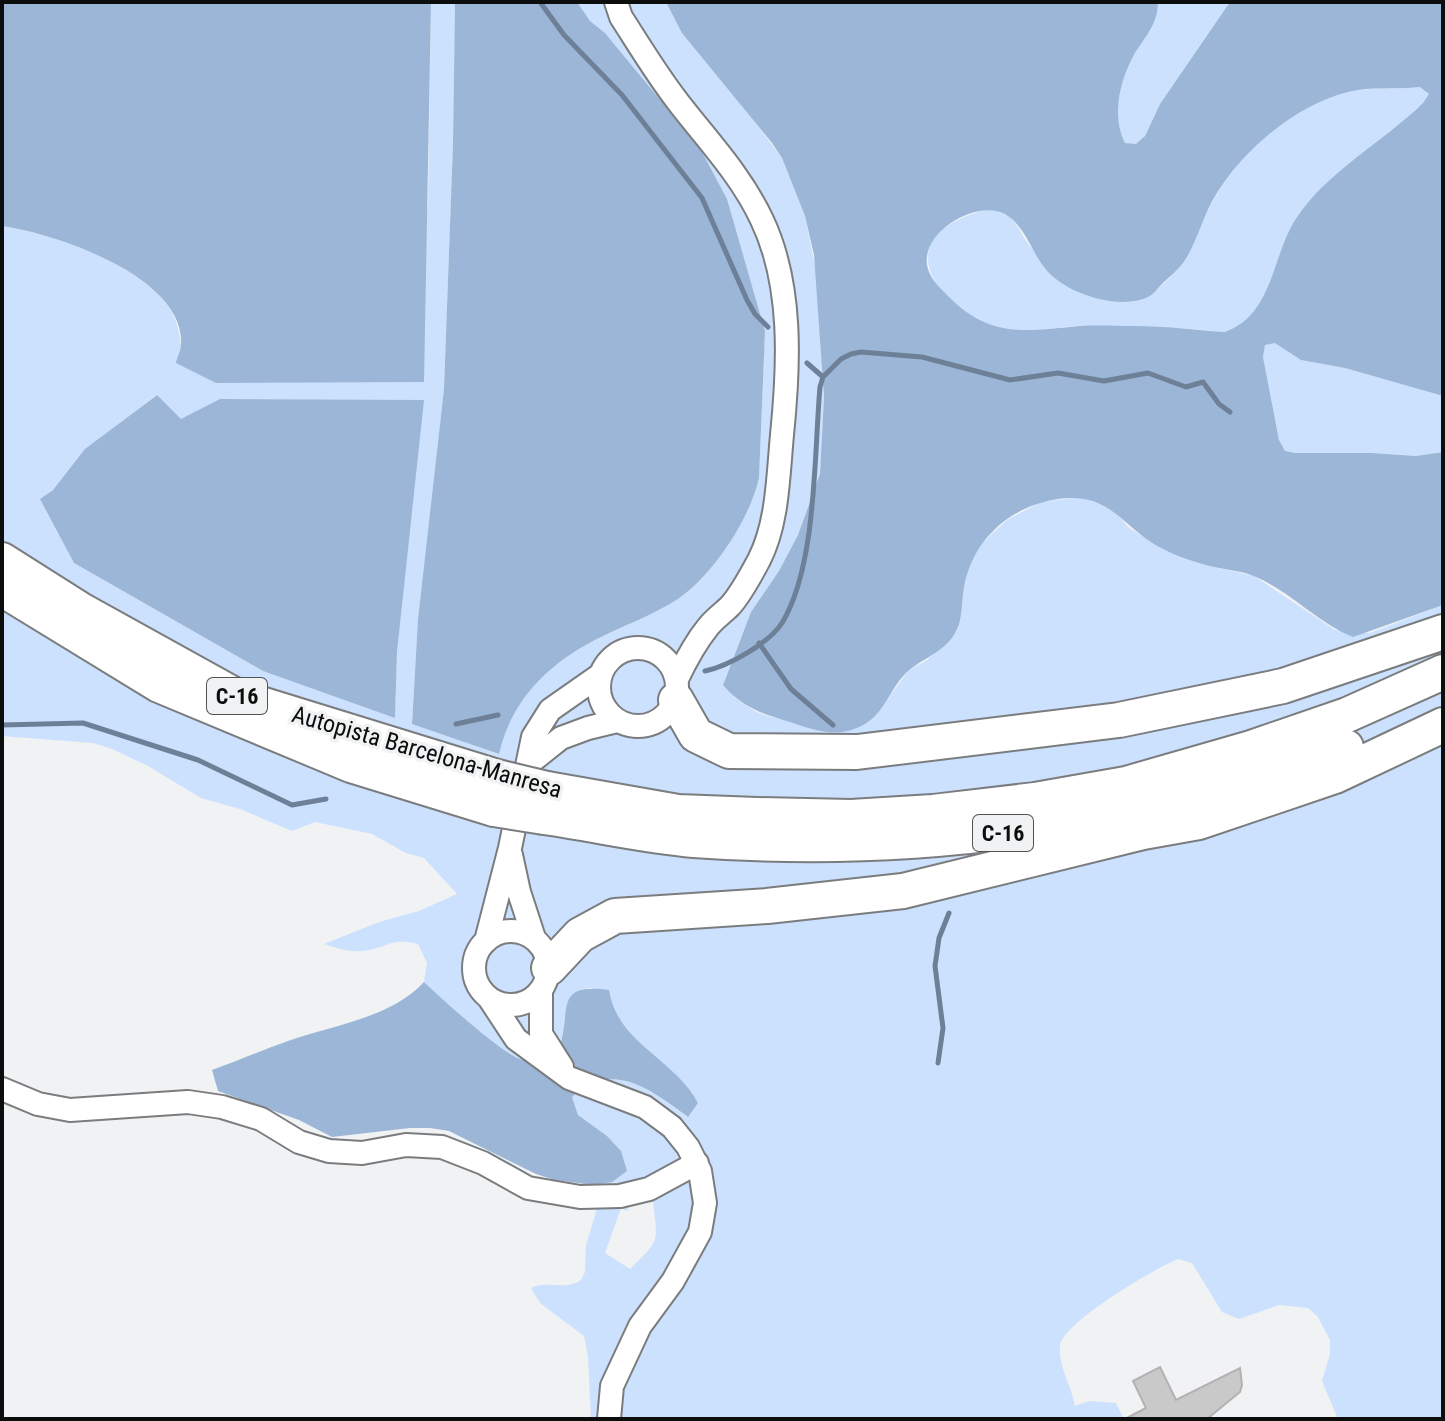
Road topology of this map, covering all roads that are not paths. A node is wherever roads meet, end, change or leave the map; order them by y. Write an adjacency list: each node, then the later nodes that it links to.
1 (616, 2): 4 (street)
2 (2, 560): 13 (highway, Autopista Barcelona-Manresa / C-16)
3 (2, 589): 13 (highway, Autopista Barcelona-Manresa / C-16)
4 (710, 624): 6 (street); 9 (street)
5 (1443, 632): 9 (highway)
6 (649, 649): 8 (street); 9 (street)
7 (1443, 672): 13 (highway, Autopista Barcelona-Manresa / C-16)
8 (600, 675): 11 (street); 13 (street)
9 (676, 689): 11 (street)
10 (1443, 702): 13 (highway, Autopista Barcelona-Manresa / C-16)
11 (617, 721): 13 (street)
12 (1443, 725): 16 (highway)
13 (522, 791): 14 (street)
14 (510, 848): 15 (street); 16 (street)
15 (486, 941): 16 (street); 17 (street)
16 (541, 966): 17 (street); 18 (street)
17 (489, 998): 18 (street)
18 (569, 1078): 20 (street)
19 (2, 1089): 20 (street)
20 (697, 1163): 21 (street)
21 (609, 1419)

